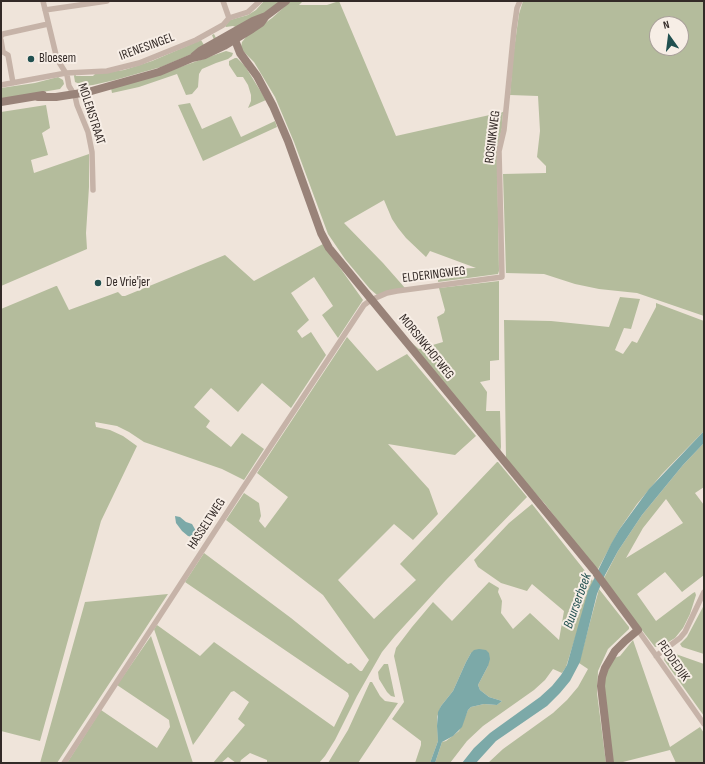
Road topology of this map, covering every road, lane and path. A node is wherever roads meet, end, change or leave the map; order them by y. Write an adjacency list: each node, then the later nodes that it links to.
1 (43, 1): 7 (street, MOLENSTRAAT)
2 (106, 1): 7 (street)
3 (223, 1): 8 (street)
4 (260, 1): 8 (street, IRENESINGEL)
5 (286, 1): 11 (street)
6 (520, 1): 19 (street, ROSINKWEG)
7 (45, 10): 9 (street, MOLENSTRAAT)
8 (229, 18): 13 (street, IRENESINGEL)
9 (48, 24): 10 (street); 13 (street, MOLENSTRAAT)
10 (1, 36)
11 (231, 39): 16 (street); 20 (street, MORSINKHOFWEG)
12 (1, 40): 14 (street)
13 (66, 73): 14 (street, IRENESINGEL); 16 (street, MOLENSTRAAT)
14 (13, 83): 15 (street, IRENESINGEL)
15 (1, 86)
16 (72, 92): 17 (street); 18 (street, MOLENSTRAAT)
17 (1, 102)
18 (93, 190)
19 (502, 277): 20 (street, ELDERINGWEG)
20 (371, 300): 22 (street, MORSINKHOFWEG); 25 (street, HASSELTWEG)
21 (704, 592): 23 (street)
22 (638, 630): 23 (street, PEDDEDIJK); 26 (street)
23 (656, 656): 24 (street, PEDDEDIJK)
24 (704, 724)
25 (64, 763)
26 (610, 763)

